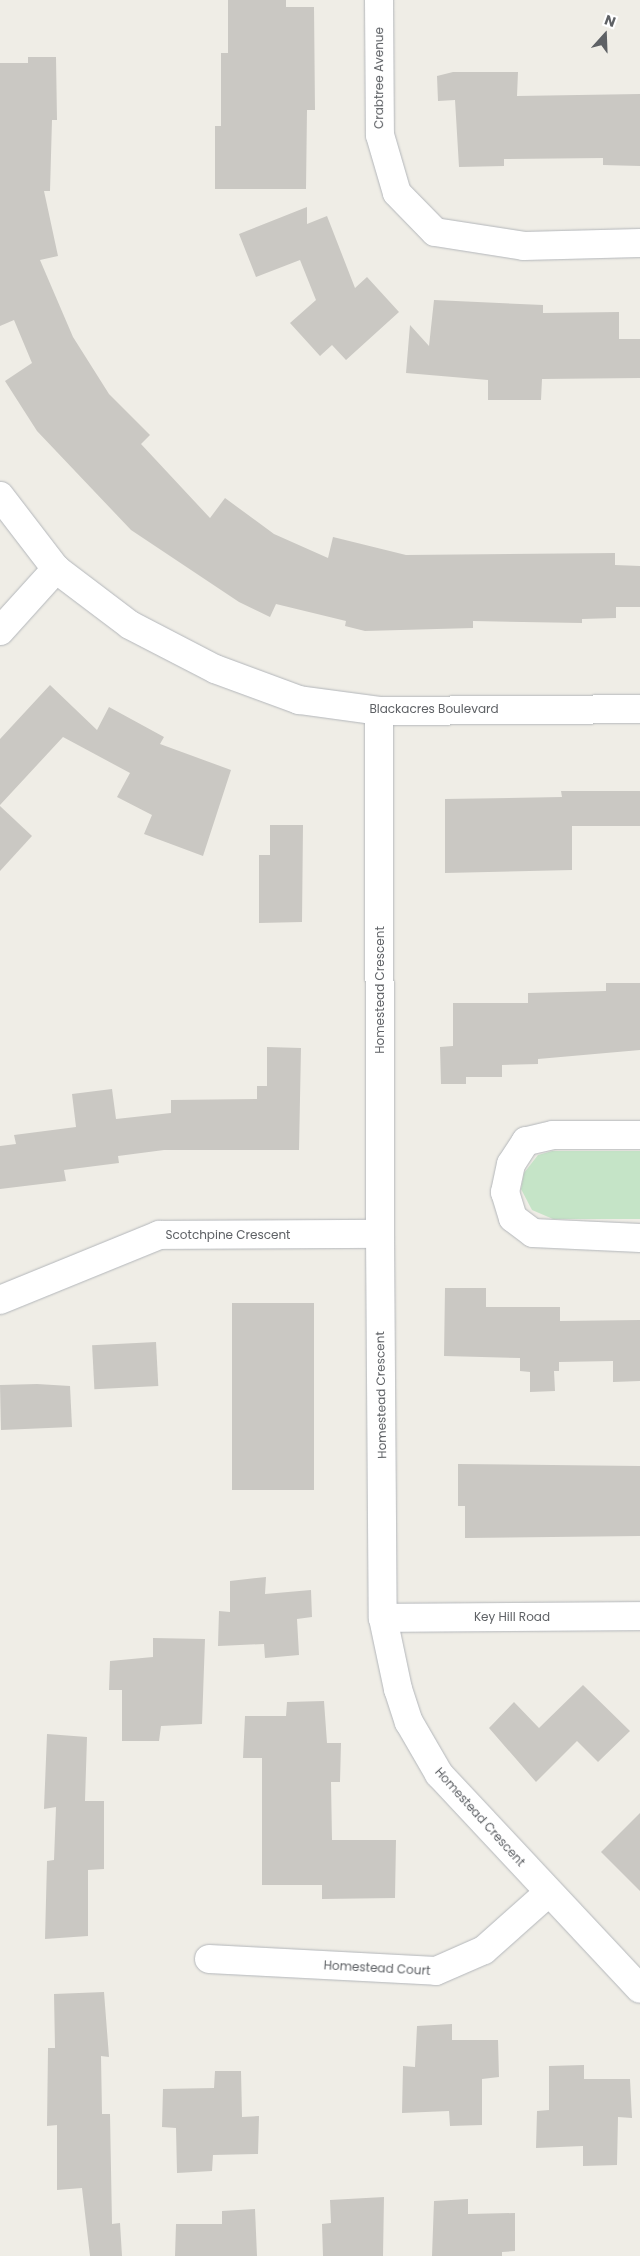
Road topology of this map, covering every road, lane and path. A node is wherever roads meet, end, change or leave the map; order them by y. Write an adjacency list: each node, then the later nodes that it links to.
1 (379, 0): 2 (street, Crabtree Avenue)
2 (640, 243)
3 (0, 496): 4 (street, Blackacres Boulevard)
4 (56, 570): 5 (street); 7 (street, Blackacres Boulevard)
5 (0, 631)
6 (640, 709): 7 (street, Blackacres Boulevard)
7 (379, 711): 9 (street, Homestead Crescent)
8 (640, 1135): 10 (street)
9 (380, 1234): 11 (street, Scotchpine Crescent); 13 (street, Homestead Crescent)
10 (640, 1238)
11 (0, 1300)
12 (640, 1616): 13 (street, Key Hill Road)
13 (383, 1618): 14 (street, Homestead Crescent)
14 (548, 1893): 15 (street, Homestead Court); 16 (street, Homestead Crescent)
15 (209, 1960)
16 (640, 1989)

